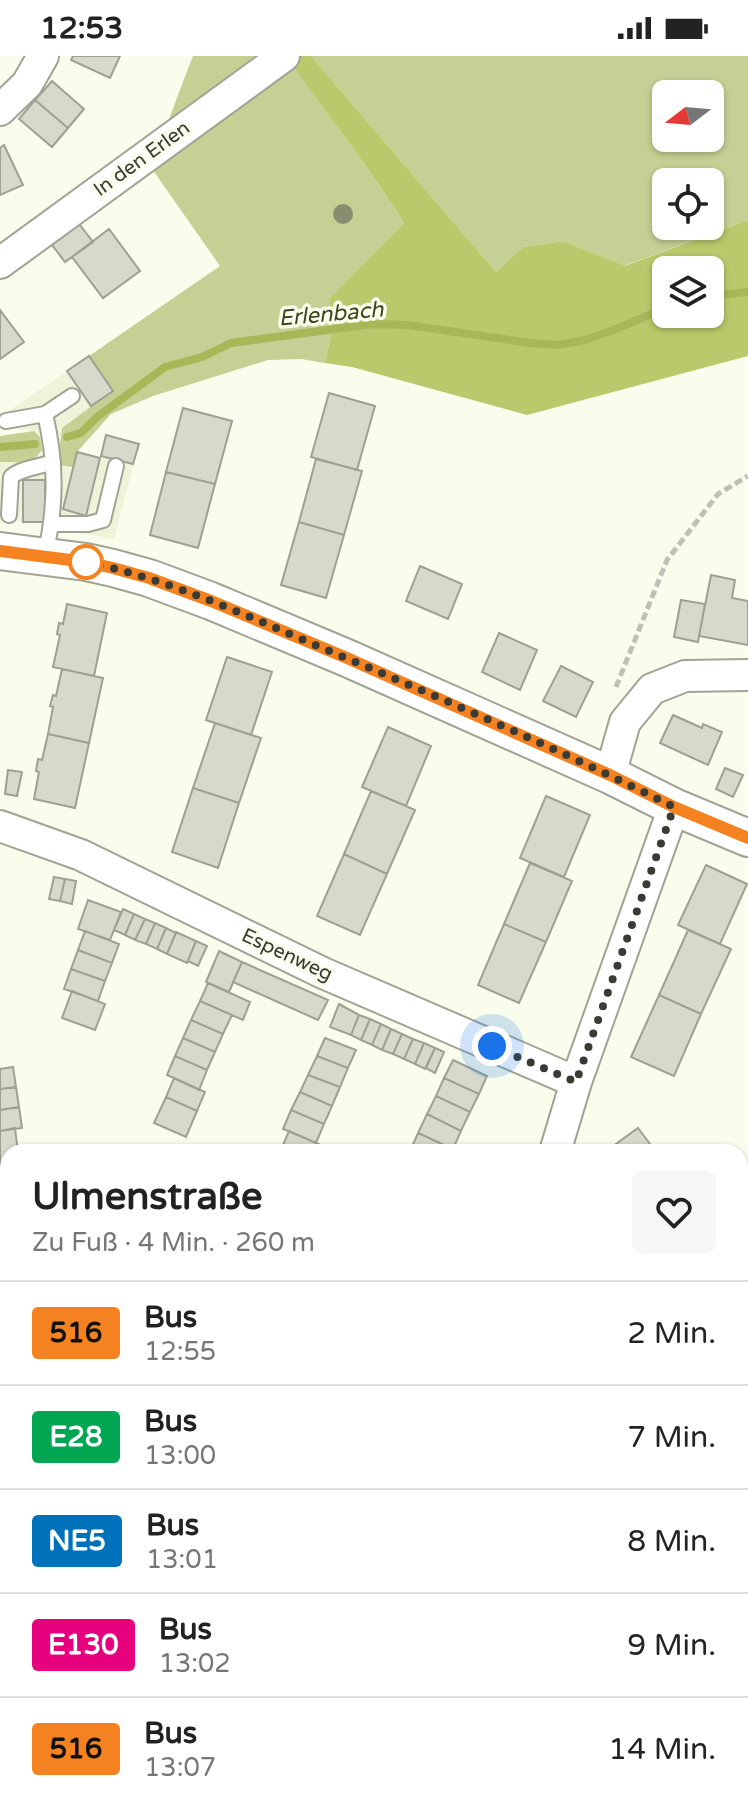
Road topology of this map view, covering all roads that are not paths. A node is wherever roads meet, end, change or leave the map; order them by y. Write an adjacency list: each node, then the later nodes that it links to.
1 (43, 56): 3 (street)
2 (284, 56): 4 (street, In den Erlen)
3 (0, 110)
4 (0, 263)
5 (72, 396): 6 (lane)
6 (45, 414): 7 (lane); 8 (lane)
7 (6, 421)
8 (53, 462): 10 (lane); 11 (lane)
9 (116, 466): 11 (lane)
10 (9, 515)
11 (48, 540): 12 (street); 14 (street)
12 (0, 551)
13 (748, 675): 14 (street)
14 (610, 775): 15 (street)
15 (674, 807): 17 (street); 18 (street)
16 (0, 826): 18 (street, Espenweg)
17 (748, 838)
18 (576, 1082): 19 (street)
19 (557, 1144)

